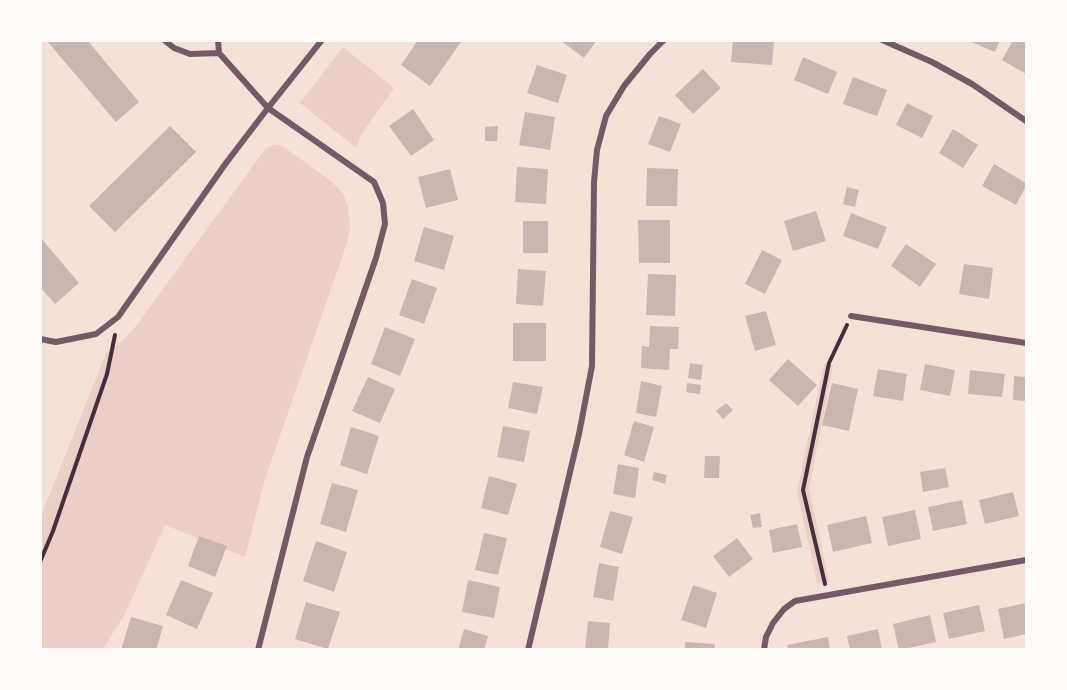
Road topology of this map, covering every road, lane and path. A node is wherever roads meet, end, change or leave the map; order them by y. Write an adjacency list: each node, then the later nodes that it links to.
1 (164, 40): 6 (street)
2 (219, 40): 6 (street)
3 (322, 40): 7 (street)
4 (663, 40): 17 (street)
5 (882, 40): 8 (street)
6 (219, 53): 7 (street)
7 (268, 108): 10 (street); 16 (street)
8 (1026, 121)
9 (851, 316): 12 (street); 15 (path)
10 (118, 317): 11 (street); 14 (path)
11 (40, 339)
12 (1026, 343)
13 (1026, 560): 15 (street)
14 (40, 562)
15 (828, 594): 18 (street)
16 (258, 650)
17 (528, 650)
18 (764, 650)

